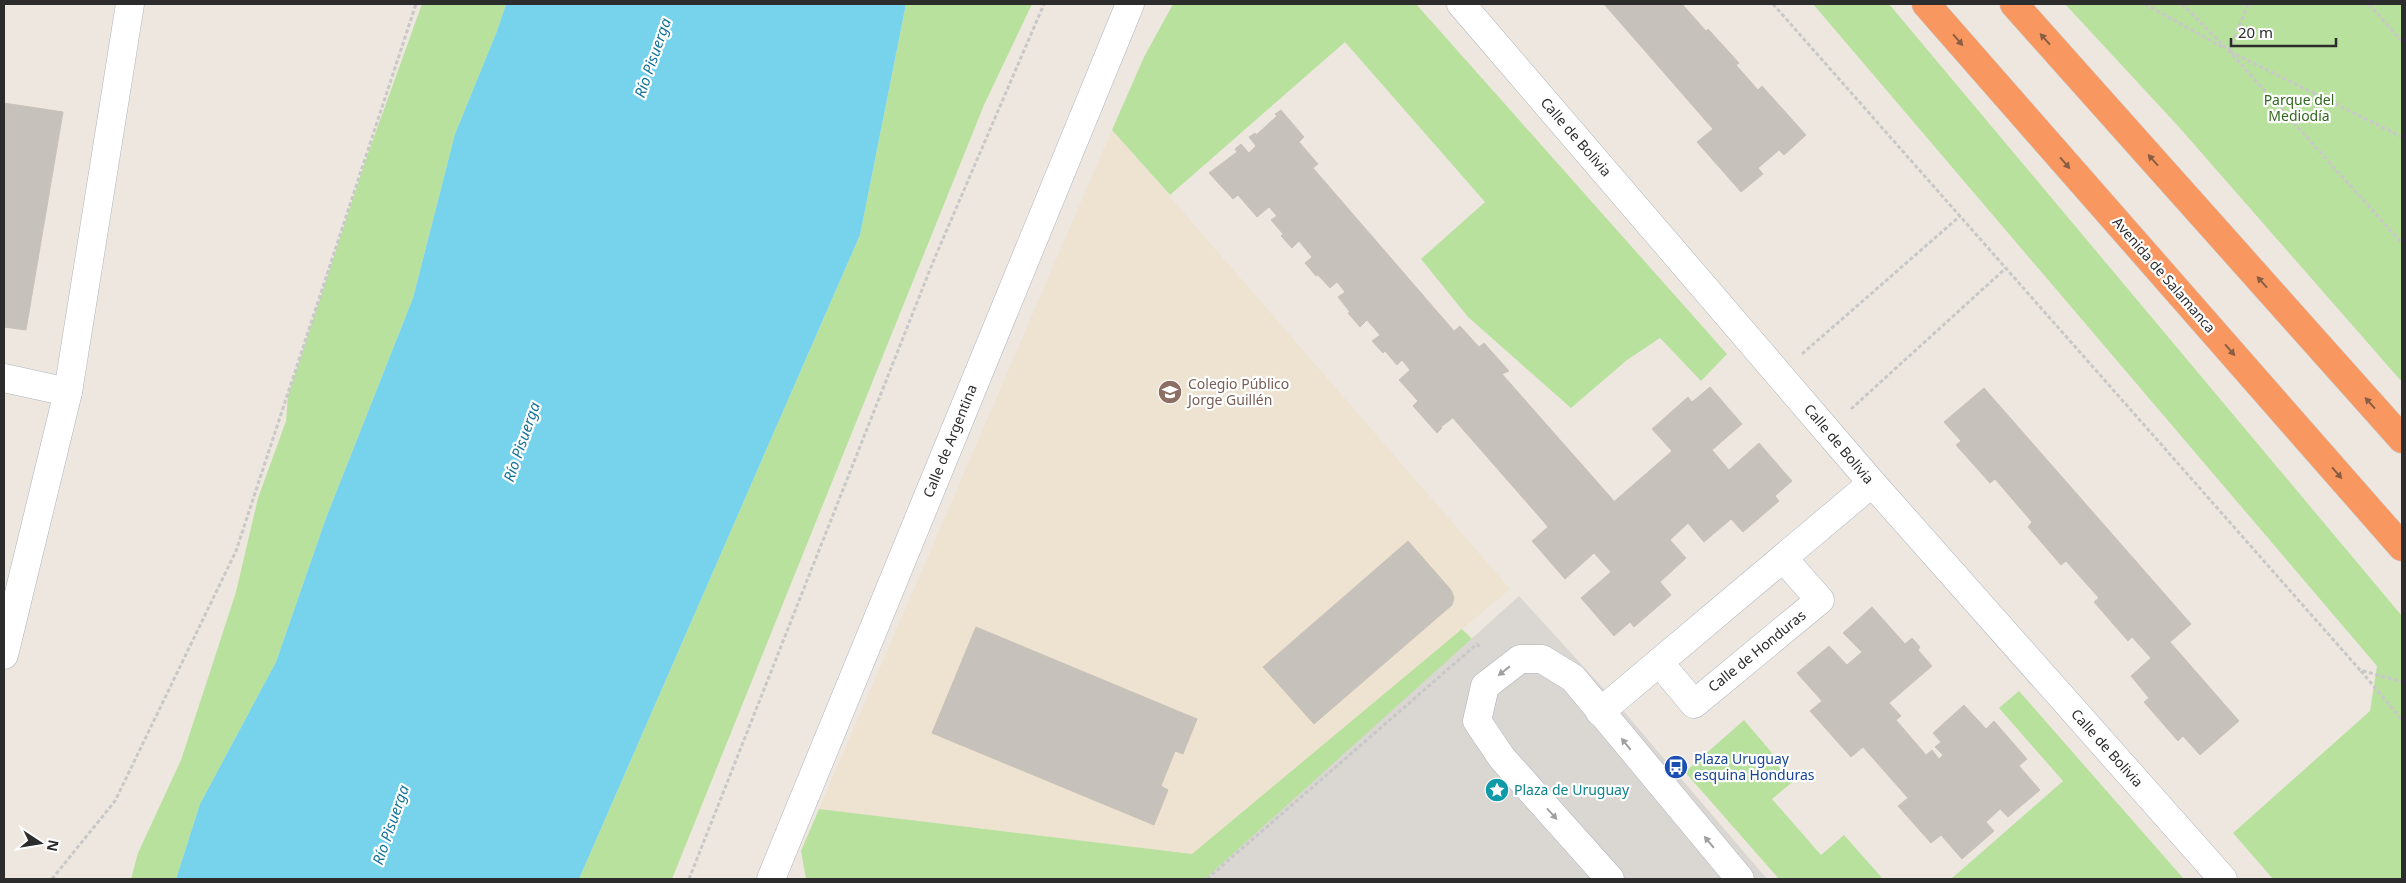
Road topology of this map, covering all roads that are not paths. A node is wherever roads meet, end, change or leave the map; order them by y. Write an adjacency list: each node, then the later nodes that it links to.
1 (130, 4): 7 (street)
2 (1130, 4): 16 (street, Calle de Argentina)
3 (1461, 4): 9 (street, Calle de Bolivia)
4 (1926, 4): 10 (highway, Avenida de Salamanca, one-way to 10)
5 (2014, 4): 8 (highway, one-way to 5)
6 (4, 378): 7 (street)
7 (68, 392): 12 (street)
8 (2402, 439)
9 (1872, 483): 11 (street); 18 (street, Calle de Bolivia)
10 (2402, 546)
11 (1783, 558): 13 (street); 13 (street, Calle de Honduras)
12 (4, 654)
13 (1659, 662): 14 (street)
14 (1600, 712): 15 (street, one-way to 14); 17 (street, one-way to 17)
15 (1735, 878)
16 (771, 879)
17 (1610, 879)
18 (2223, 879)

